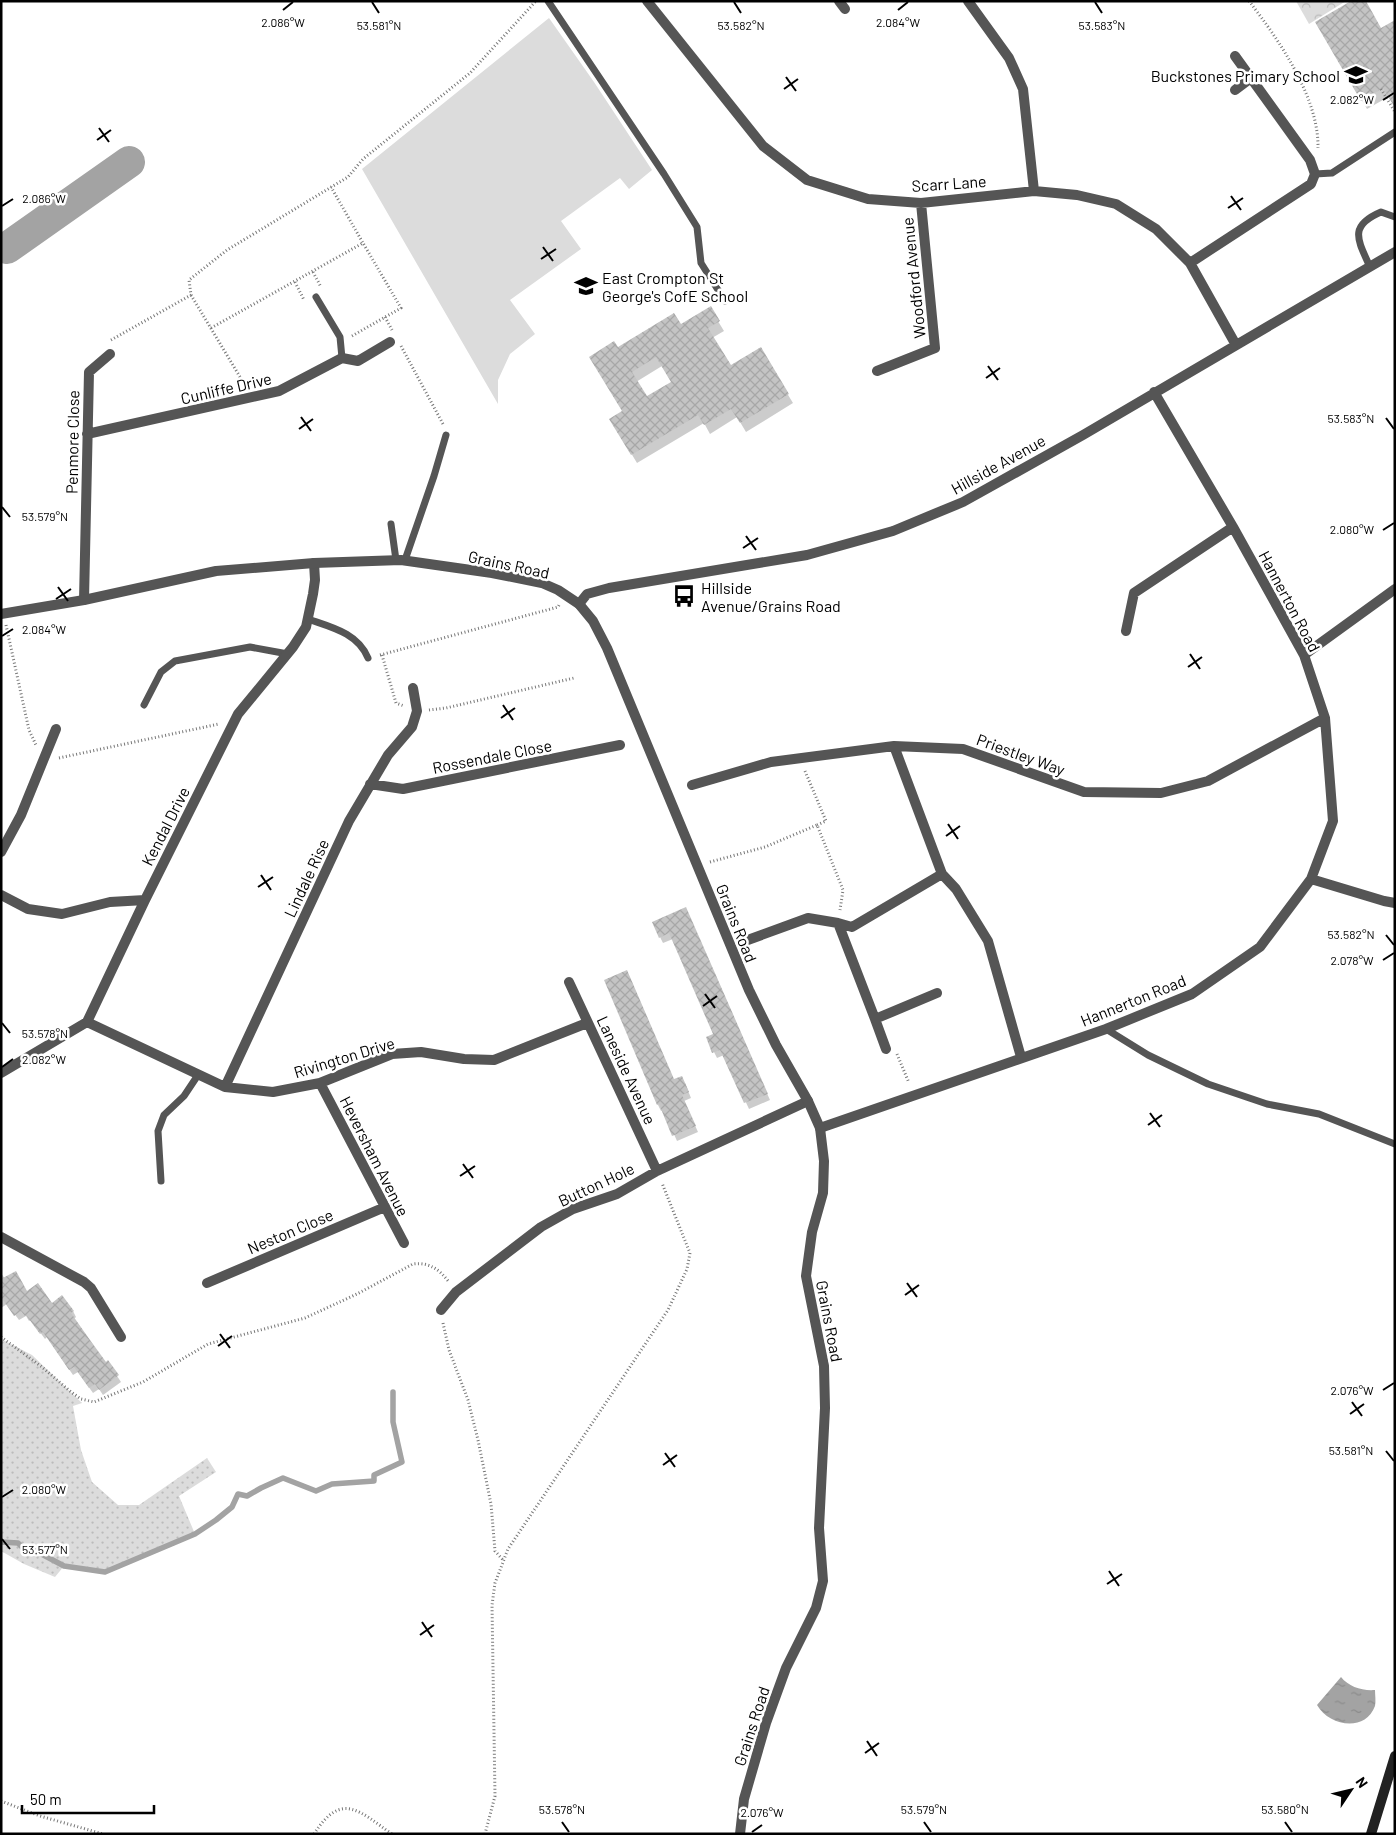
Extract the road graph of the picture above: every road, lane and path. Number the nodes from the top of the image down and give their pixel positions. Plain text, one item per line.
1 (536, 1) edge
2 (548, 1) edge
3 (647, 1) edge
4 (968, 1) edge
5 (1249, 1) edge
6 (1235, 56) dead end
7 (1251, 78) junction
8 (1381, 89) dead end
9 (1235, 90) dead end
10 (1395, 112) edge
11 (1395, 132) edge
12 (1316, 174) junction
13 (331, 187) junction
14 (1034, 191) junction
15 (921, 203) junction
16 (1395, 218) edge
17 (363, 244) junction
18 (1395, 252) edge
19 (1190, 263) junction
20 (1370, 267) junction
21 (191, 295) junction
22 (316, 297) dead end
23 (725, 301) dead end
24 (385, 317) junction
25 (211, 328) junction
26 (340, 337) junction
27 (394, 339) junction
28 (1236, 345) junction
29 (110, 354) joint
30 (342, 358) junction
31 (877, 371) dead end
32 (1154, 392) junction
33 (248, 400) junction
34 (87, 434) junction
35 (446, 434) joint
36 (391, 524) dead end
37 (1233, 527) junction
38 (401, 560) junction
39 (314, 563) junction
40 (1395, 589) edge
41 (566, 595) junction
42 (84, 600) junction
43 (579, 604) junction
44 (3, 614) edge
45 (308, 619) junction
46 (1126, 631) dead end
47 (288, 654) junction
48 (382, 654) junction
49 (1304, 655) junction
50 (368, 658) joint
51 (574, 678) dead end
52 (413, 688) dead end
53 (144, 705) dead end
54 (418, 711) junction
55 (1325, 718) junction
56 (234, 721) junction
57 (56, 729) dead end
58 (620, 745) dead end
59 (894, 746) junction
60 (802, 758) junction
61 (43, 761) junction
62 (370, 784) junction
63 (692, 785) dead end
64 (817, 825) junction
65 (1, 852) edge
66 (698, 867) junction
67 (942, 874) junction
68 (1311, 879) junction
69 (1, 895) edge
70 (145, 900) junction
71 (1395, 902) edge
72 (838, 923) junction
73 (745, 941) dead end
74 (569, 982) dead end
75 (937, 993) dead end
76 (875, 1019) junction
77 (87, 1022) junction
78 (588, 1023) junction
79 (1106, 1029) junction
80 (886, 1048) joint
81 (1021, 1057) junction
82 (1, 1073) edge
83 (198, 1075) junction
84 (320, 1083) junction
85 (225, 1087) junction
86 (913, 1095) junction
87 (808, 1101) junction
88 (820, 1128) junction
89 (1395, 1144) edge
90 (658, 1171) junction
91 (161, 1181) dead end
92 (385, 1207) junction
93 (1, 1237) edge
94 (404, 1243) dead end
95 (207, 1283) dead end
96 (456, 1292) junction
97 (441, 1310) joint
98 (1, 1337) edge
99 (121, 1337) dead end
100 (504, 1560) junction
101 (1395, 1756) edge
102 (1, 1801) edge
103 (103, 1834) edge
104 (314, 1834) edge
105 (392, 1834) edge
106 (485, 1834) edge
107 (740, 1834) edge
108 (1371, 1834) edge

1 - 13 path
2 - 23 lane
3 - 15 street, Scarr Lane
4 - 14 street
5 - 12 path
6 - 7 street
7 - 9 street
7 - 12 street
8 - 10 path
11 - 12 lane
12 - 19 street
13 - 17 path
13 - 21 path
14 - 15 street, Scarr Lane
14 - 19 street, Scarr Lane
15 - 31 street, Woodford Avenue
16 - 20 lane
17 - 24 path
17 - 25 path
18 - 20 street, Hillside Avenue
19 - 28 street, Scarr Lane
20 - 28 street, Hillside Avenue
21 - 25 path
21 - 29 path
22 - 26 lane
24 - 26 path
24 - 27 path
25 - 33 path
26 - 30 lane
27 - 30 street, Cunliffe Drive
27 - 35 path
28 - 32 street, Hillside Avenue
29 - 34 street, Penmore Close
30 - 33 street, Cunliffe Drive
32 - 37 street, Hannerton Road
32 - 43 street, Hillside Avenue
33 - 34 street, Cunliffe Drive
34 - 42 street, Penmore Close
35 - 38 lane
36 - 38 lane
37 - 46 street
37 - 49 street, Hannerton Road
38 - 39 street, Grains Road
38 - 41 street, Grains Road
39 - 42 street, Grains Road
39 - 45 street, Kendal Drive
40 - 49 street
41 - 43 street, Grains Road
41 - 48 path
42 - 44 street, Grains Road
43 - 66 street, Grains Road
44 - 61 path
45 - 47 street, Kendal Drive
45 - 50 lane
47 - 53 lane
47 - 56 street, Kendal Drive
48 - 50 path
48 - 54 path
49 - 55 street, Hannerton Road
51 - 54 path
52 - 54 street
54 - 62 street, Lindale Rise
55 - 59 street, Priestley Way
55 - 68 street, Hannerton Road
56 - 61 path
56 - 70 street, Kendal Drive
57 - 61 street
58 - 62 street, Rossendale Close
59 - 60 street, Priestley Way
59 - 67 street
60 - 63 street, Priestley Way
60 - 64 path
61 - 65 street
62 - 85 street, Lindale Rise
64 - 66 path
64 - 72 path
66 - 87 street, Grains Road
67 - 72 street
67 - 81 street
68 - 71 street
68 - 79 street, Hannerton Road
69 - 70 street
70 - 77 street, Kendal Drive
72 - 73 street
72 - 76 street
74 - 78 street, Laneside Avenue
75 - 76 street
76 - 80 street
77 - 82 street
77 - 83 street, Rivington Drive
78 - 84 street, Rivington Drive
78 - 90 street, Laneside Avenue
79 - 81 street, Hannerton Road
79 - 89 lane
80 - 86 path
81 - 86 street, Hannerton Road
83 - 85 street, Rivington Drive
83 - 91 lane
84 - 85 street, Rivington Drive
84 - 92 street, Heversham Avenue
86 - 88 street, Hannerton Road
87 - 88 street, Grains Road
87 - 90 street, Button Hole
88 - 107 street, Grains Road
90 - 96 street, Button Hole
90 - 100 path
92 - 94 street, Heversham Avenue
92 - 95 street, Neston Close
93 - 99 street
96 - 97 street, Button Hole
96 - 98 path
97 - 100 path
100 - 106 path
101 - 108 main road
102 - 103 path
104 - 105 path

